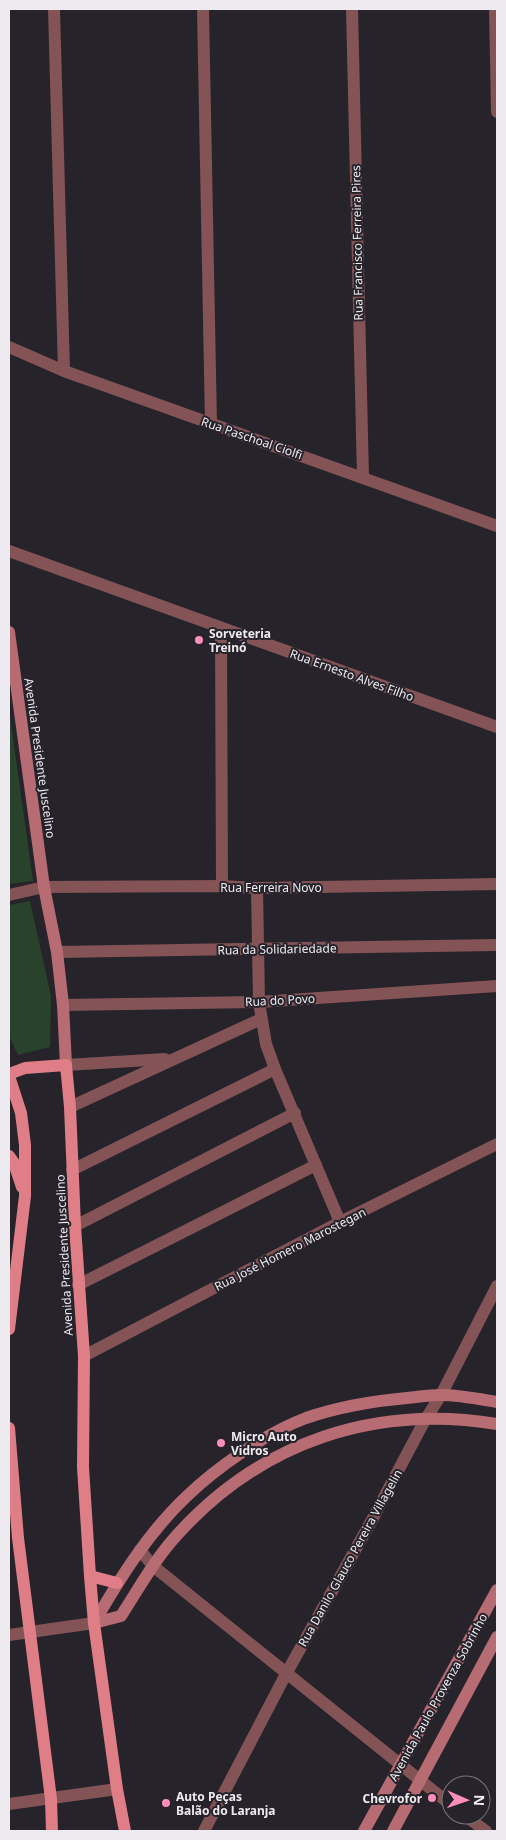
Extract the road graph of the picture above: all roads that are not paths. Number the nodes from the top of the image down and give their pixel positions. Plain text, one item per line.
1 (54, 9) edge
2 (203, 9) edge
3 (352, 9) edge
4 (495, 9) edge
5 (497, 112) edge
6 (9, 347) edge
7 (64, 371) junction
8 (211, 424) junction
9 (363, 477) junction
10 (497, 526) edge
11 (9, 551) edge
12 (221, 629) junction
13 (9, 632) edge
14 (497, 727) edge
15 (497, 884) edge
16 (222, 886) junction
17 (44, 888) junction
18 (257, 888) junction
19 (9, 894) edge
20 (497, 945) edge
21 (258, 949) junction
22 (57, 952) junction
23 (497, 986) edge
24 (259, 1002) junction
25 (63, 1005) junction
26 (261, 1019) junction
27 (173, 1058) junction
28 (66, 1065) junction
29 (275, 1069) junction
30 (9, 1075) edge
31 (70, 1107) junction
32 (295, 1113) junction
33 (497, 1144) edge
34 (9, 1156) edge
35 (316, 1165) junction
36 (72, 1170) junction
37 (25, 1196) junction
38 (340, 1222) junction
39 (75, 1226) junction
40 (78, 1285) junction
41 (497, 1286) edge
42 (9, 1329) edge
43 (84, 1356) junction
44 (441, 1395) junction
45 (497, 1402) edge
46 (425, 1420) junction
47 (497, 1424) edge
48 (9, 1428) edge
49 (140, 1550) junction
50 (153, 1566) junction
51 (90, 1576) junction
52 (117, 1583) junction
53 (497, 1590) edge
54 (94, 1623) junction
55 (30, 1631) junction
56 (9, 1635) edge
57 (497, 1637) edge
58 (286, 1674) junction
59 (401, 1765) junction
60 (420, 1782) junction
61 (117, 1789) junction
62 (441, 1798) edge
63 (51, 1799) junction
64 (9, 1804) edge
65 (126, 1830) edge
66 (52, 1831) edge
67 (204, 1831) edge
68 (364, 1831) edge
69 (393, 1831) edge

1 - 7 street
2 - 8 street
3 - 9 street, Rua Francisco Ferreira Pires
4 - 5 street
6 - 7 street, Rua Paschoal Ciolfi
7 - 8 street, Rua Paschoal Ciolfi
8 - 9 street, Rua Paschoal Ciolfi
9 - 10 street, Rua Paschoal Ciolfi
11 - 12 street, Rua Ernesto Alves Filho
12 - 14 street, Rua Ernesto Alves Filho
12 - 16 street
13 - 17 main road, Avenida Presidente Juscelino
15 - 18 street, Rua Ferreira Novo
16 - 17 street, Rua Ferreira Novo
16 - 18 street, Rua Ferreira Novo
17 - 19 street
17 - 22 main road, Avenida Presidente Juscelino
18 - 21 street
20 - 21 street, Rua da Solidariedade
21 - 22 street, Rua da Solidariedade
21 - 24 street
22 - 25 main road, Avenida Presidente Juscelino
23 - 24 street, Rua do Povo
24 - 25 street, Rua do Povo
24 - 26 street
25 - 28 main road, Avenida Presidente Juscelino
26 - 27 street, Rua do Povo
26 - 29 street
27 - 28 street
27 - 31 street, Rua do Povo
28 - 30 main road
28 - 31 main road, Avenida Presidente Juscelino
29 - 32 street
29 - 36 street
30 - 37 main road
31 - 36 main road, Avenida Presidente Juscelino
32 - 35 street
32 - 39 street
33 - 38 street, Rua José Homero Marostegan
34 - 37 main road
35 - 38 street
35 - 40 street
36 - 39 main road, Avenida Presidente Juscelino
37 - 42 main road
38 - 43 street, Rua José Homero Marostegan
39 - 40 main road, Avenida Presidente Juscelino
40 - 43 main road, Avenida Presidente Juscelino
41 - 44 street, Rua Danilo Glauco Pereira Villagelin
43 - 51 main road, Avenida Presidente Juscelino
44 - 45 main road
44 - 46 street, Rua Danilo Glauco Pereira Villagelin
44 - 49 main road
46 - 47 main road
46 - 50 main road
46 - 58 street, Rua Danilo Glauco Pereira Villagelin
48 - 55 main road
49 - 50 street
49 - 52 main road
50 - 54 main road
50 - 58 street
51 - 52 main road
51 - 54 main road, Avenida Presidente Juscelino
52 - 54 main road
53 - 59 main road, Avenida Paulo Provenza Sobrinho
54 - 55 street
54 - 61 main road, Avenida Presidente Juscelino
55 - 56 street
55 - 63 main road
57 - 60 main road, Avenida Paulo Provenza Sobrinho
58 - 59 street
58 - 67 street, Rua Danilo Glauco Pereira Villagelin
59 - 60 street
59 - 68 main road, Avenida Paulo Provenza Sobrinho
60 - 62 street
60 - 69 main road, Avenida Paulo Provenza Sobrinho
61 - 63 street
61 - 65 main road, Avenida Presidente Juscelino
63 - 64 street
63 - 66 main road

